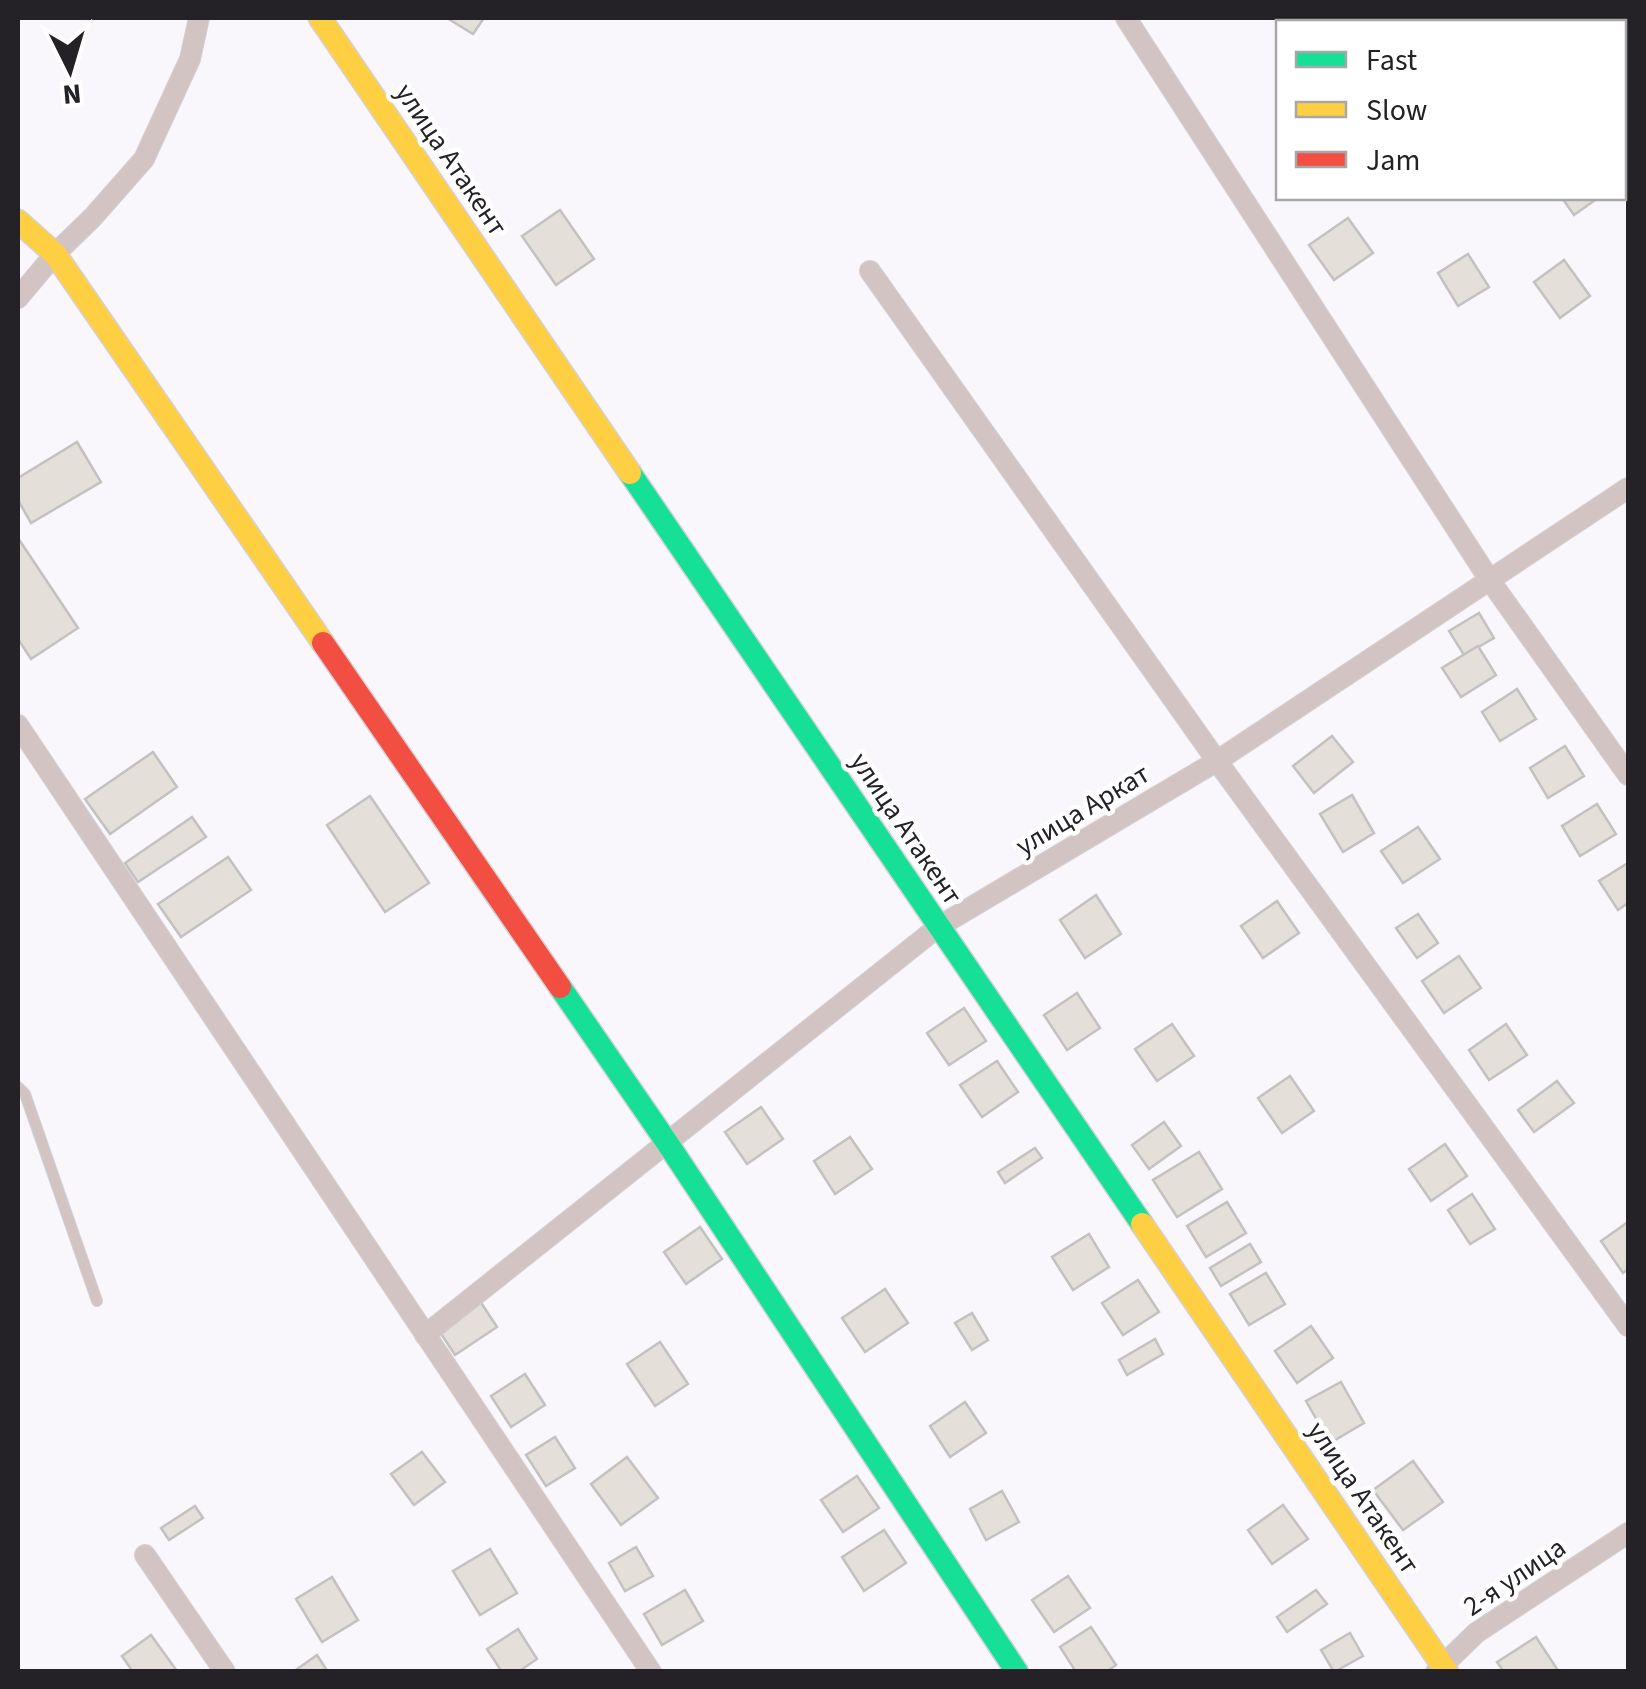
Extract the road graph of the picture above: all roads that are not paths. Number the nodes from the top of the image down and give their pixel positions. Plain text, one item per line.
1 (199, 18) edge
2 (320, 18) edge
3 (1126, 18) edge
4 (18, 221) edge
5 (55, 254) junction
6 (870, 271) dead end
7 (18, 298) edge
8 (1628, 488) edge
9 (1488, 579) junction
10 (18, 726) edge
11 (1217, 761) junction
12 (1628, 775) edge
13 (938, 927) junction
14 (18, 1087) edge
15 (666, 1142) junction
16 (97, 1301) dead end
17 (1628, 1326) edge
18 (425, 1335) junction
19 (1628, 1533) edge
20 (145, 1555) dead end
21 (1442, 1670) edge
22 (225, 1672) edge
23 (651, 1672) edge
24 (1017, 1672) edge

1 - 5 street
2 - 13 street, улица Атакент
3 - 9 street
4 - 5 street
5 - 7 street
5 - 15 street
6 - 11 street
8 - 9 street, улица Аркат
9 - 11 street, улица Аркат
9 - 12 street
10 - 18 street
11 - 13 street, улица Аркат
11 - 17 street
13 - 15 street, улица Аркат
13 - 21 street, улица Атакент
14 - 16 lane
15 - 18 street, улица Аркат
15 - 24 street
18 - 23 street
19 - 21 street, 2-я улица
20 - 22 street

